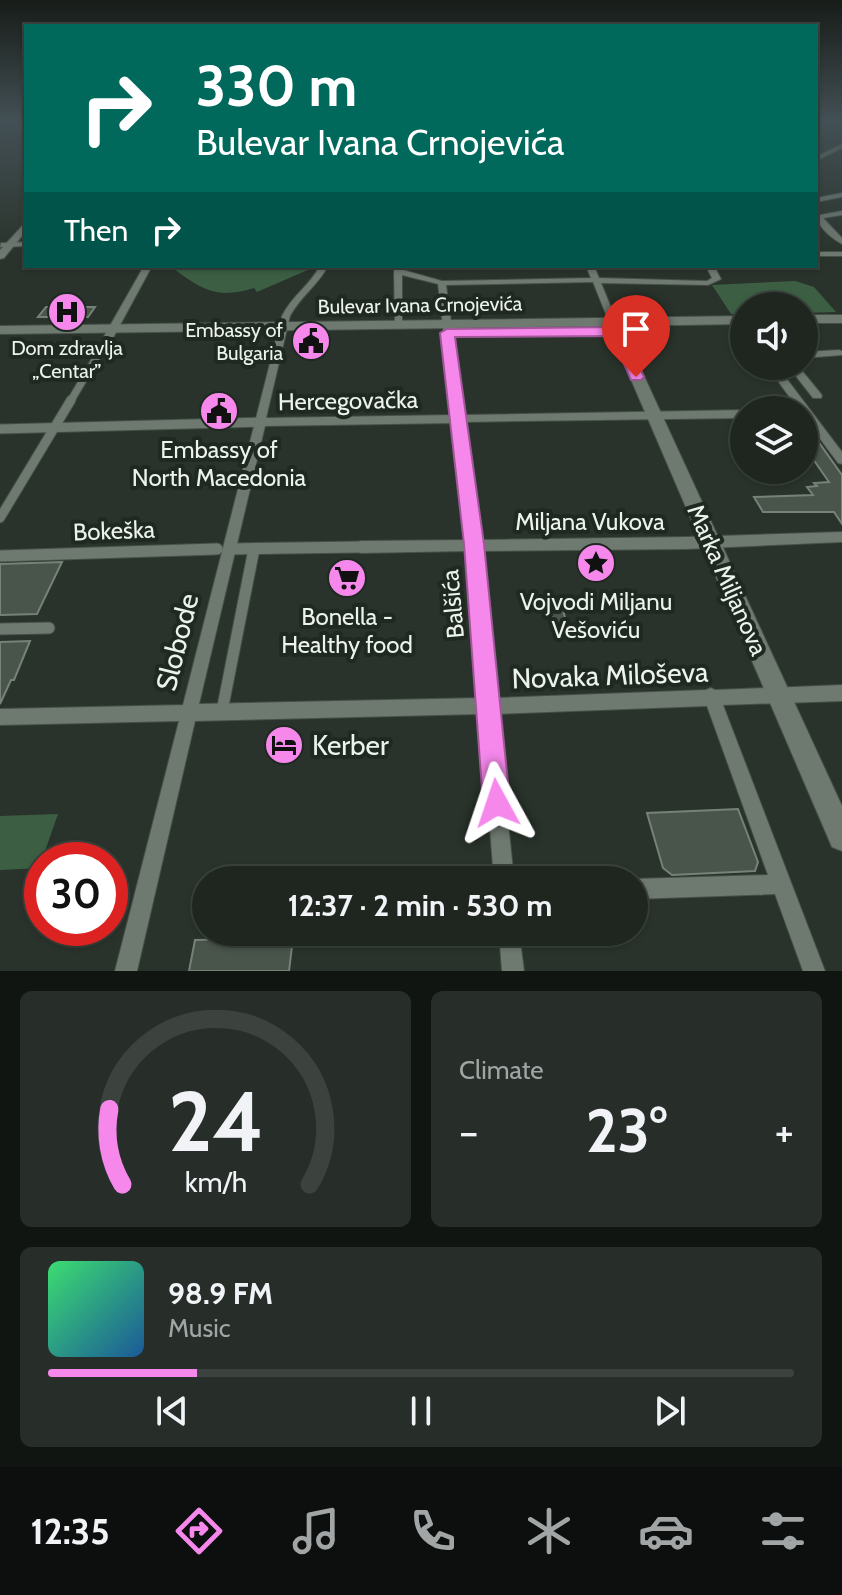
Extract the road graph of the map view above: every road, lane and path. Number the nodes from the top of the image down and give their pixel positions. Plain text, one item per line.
1 (842, 195) edge
2 (818, 200) edge
3 (842, 213) edge
4 (818, 215) edge
5 (818, 217) edge
6 (24, 218) edge
7 (24, 227) edge
8 (842, 242) edge
9 (24, 244) edge
10 (3, 245) edge
11 (818, 254) edge
12 (842, 254) edge
13 (0, 256) edge
14 (147, 268) edge
15 (323, 268) edge
16 (400, 268) edge
17 (591, 268) edge
18 (711, 268) edge
19 (595, 280) junction
20 (442, 283) junction
21 (818, 319) edge
22 (842, 319) edge
23 (730, 321) edge
24 (398, 325) junction
25 (615, 327) junction
26 (842, 328) edge
27 (447, 329) junction
28 (730, 329) edge
29 (818, 329) edge
30 (0, 330) edge
31 (283, 331) junction
32 (111, 333) junction
33 (0, 339) edge
34 (839, 353) dead end
35 (818, 354) edge
36 (804, 380) edge
37 (817, 396) dead end
38 (730, 414) edge
39 (653, 416) junction
40 (458, 419) junction
41 (261, 422) junction
42 (56, 428) junction
43 (0, 429) edge
44 (818, 429) edge
45 (842, 460) edge
46 (0, 518) edge
47 (842, 537) edge
48 (711, 542) junction
49 (474, 544) junction
50 (361, 547) joint
51 (223, 549) junction
52 (254, 549) junction
53 (0, 556) edge
54 (49, 628) dead end
55 (0, 629) edge
56 (842, 693) edge
57 (779, 695) junction
58 (711, 696) junction
59 (488, 706) junction
60 (222, 711) junction
61 (189, 712) junction
62 (0, 717) edge
63 (842, 837) edge
64 (503, 866) edge
65 (781, 884) junction
66 (648, 889) edge
67 (510, 946) edge
68 (126, 971) edge
69 (513, 971) edge
70 (814, 971) edge

1 - 2 street
3 - 4 street
5 - 8 street
6 - 10 street
7 - 10 street
9 - 10 street
10 - 13 street
11 - 12 street
14 - 32 street
15 - 31 street, Slobode
16 - 20 street
16 - 24 street
17 - 19 street
18 - 19 street
19 - 20 street
19 - 25 street
20 - 27 street, Balšića
21 - 22 main road
23 - 25 main road, Bulevar Ivana Crnojevića
24 - 27 main road, Bulevar Ivana Crnojevića
24 - 31 main road, Bulevar Ivana Crnojevića
25 - 27 main road, Bulevar Ivana Crnojevića
25 - 28 main road, Bulevar Ivana Crnojevića
25 - 39 main road, Marka Miljanova
26 - 29 main road
27 - 31 main road, Bulevar Ivana Crnojevića
27 - 40 street, Balšića
30 - 32 main road, Bulevar Ivana Crnojevića
31 - 32 main road, Bulevar Ivana Crnojevića
31 - 41 street, Slobode
32 - 33 main road, Bulevar Ivana Crnojevića
32 - 42 street
34 - 35 street
36 - 37 street
38 - 39 street, Hercegovačka
39 - 40 street, Hercegovačka
39 - 48 main road, Marka Miljanova
40 - 41 street, Hercegovačka
40 - 49 street, Balšića
41 - 42 street, Hercegovačka
41 - 51 street, Slobode
42 - 43 street, Hercegovačka
42 - 46 street
44 - 45 street
47 - 48 street, Miljana Vukova
48 - 49 street, Miljana Vukova
48 - 57 main road, Marka Miljanova
49 - 50 street, Miljana Vukova
49 - 59 street, Balšića
50 - 52 street, Miljana Vukova
51 - 52 street, Miljana Vukova
51 - 53 street, Bokeška
51 - 61 street, Slobode
52 - 60 street
54 - 55 street
56 - 57 street, Novaka Miloševa
57 - 58 street, Novaka Miloševa
57 - 63 main road, Marka Miljanova
58 - 59 street, Novaka Miloševa
58 - 65 street
59 - 60 street, Novaka Miloševa
59 - 64 street, Balšića
60 - 61 street, Novaka Miloševa
61 - 62 street, Novaka Miloševa
61 - 68 street, Slobode
65 - 66 street
65 - 70 street
67 - 69 street

